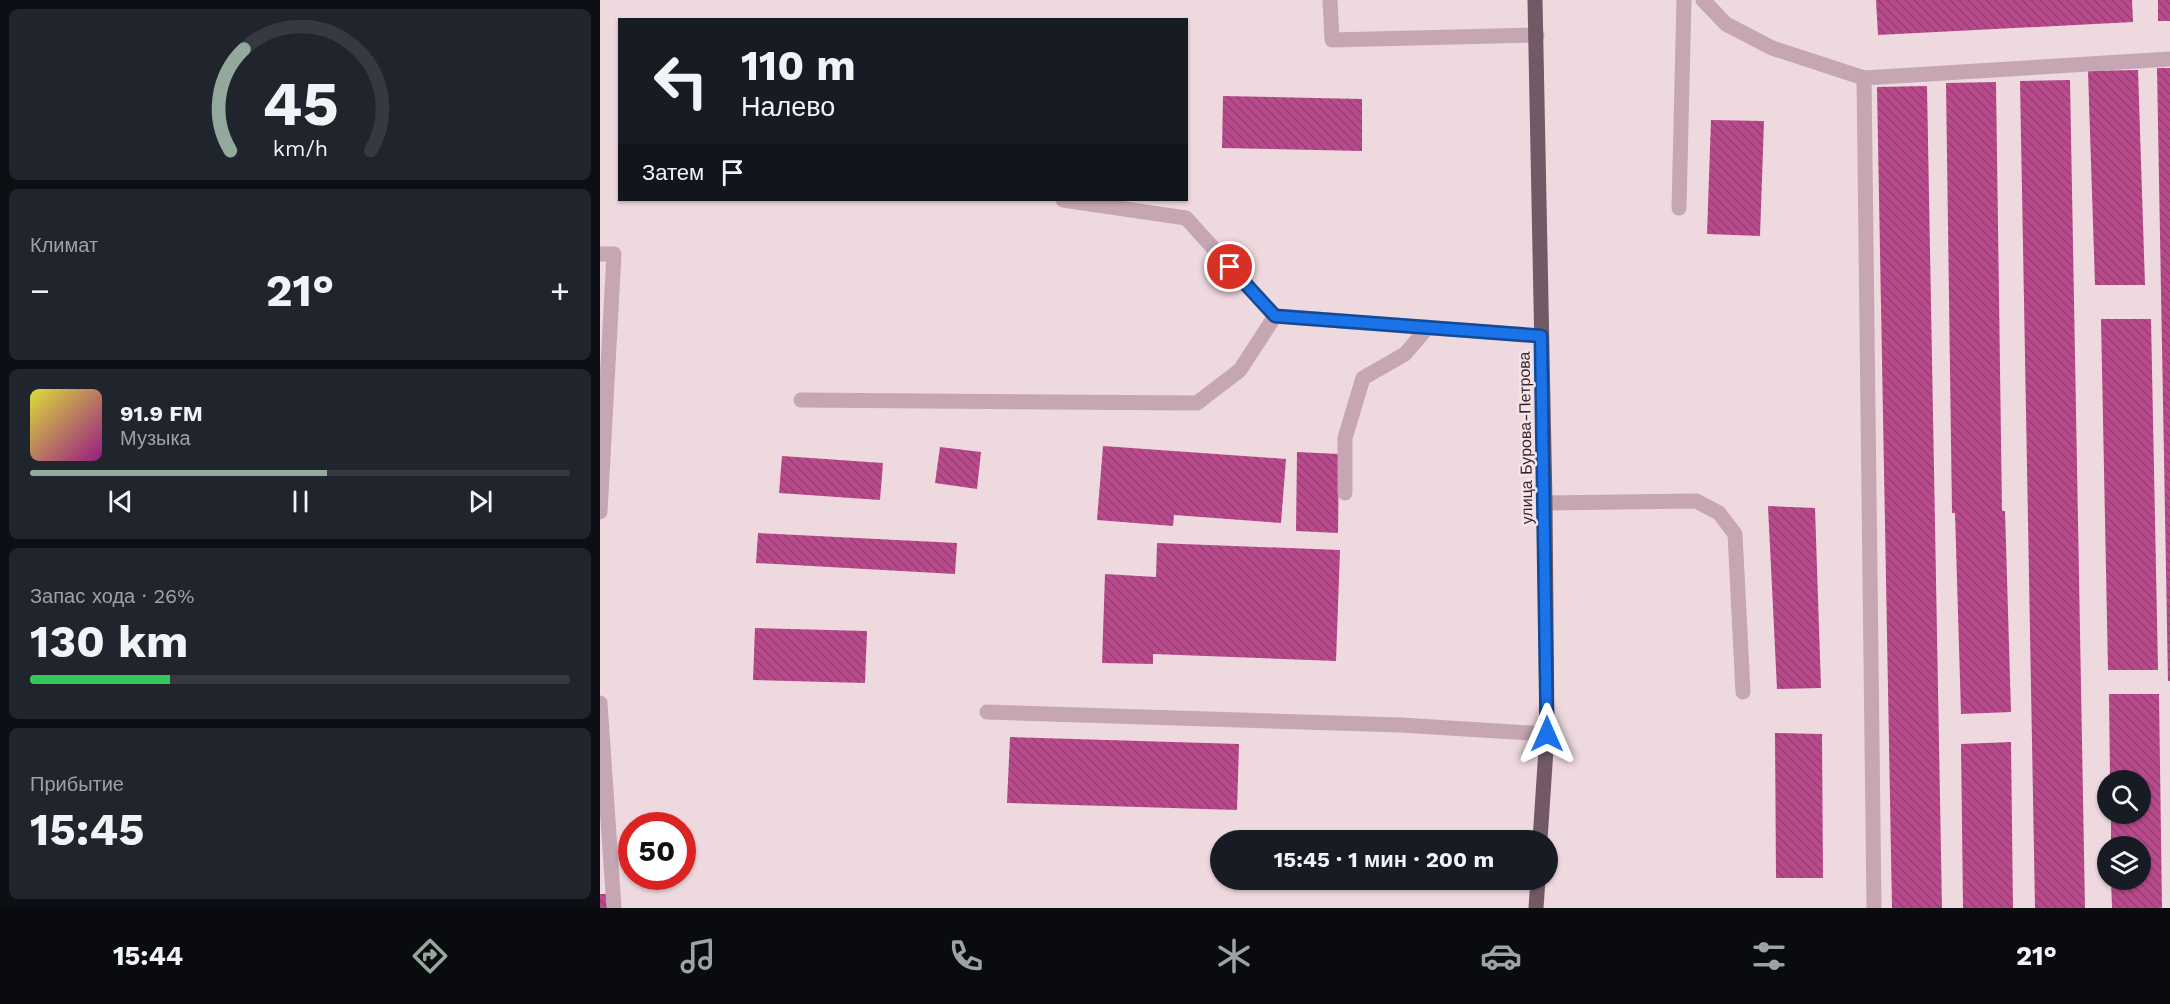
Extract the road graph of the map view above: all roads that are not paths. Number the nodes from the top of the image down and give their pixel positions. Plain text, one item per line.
1 (1330, 0) edge
2 (1535, 0) edge
3 (1684, 0) edge
4 (1703, 0) edge
5 (1537, 35) junction
6 (2170, 59) edge
7 (1864, 78) junction
8 (1070, 201) edge
9 (1679, 208) dead end
10 (600, 254) edge
11 (1275, 316) junction
12 (1428, 327) junction
13 (1541, 336) junction
14 (801, 400) dead end
15 (1344, 493) dead end
16 (1545, 503) junction
17 (600, 512) edge
18 (1743, 692) dead end
19 (600, 703) edge
20 (987, 712) dead end
21 (1547, 734) junction
22 (1541, 830) edge
23 (1537, 890) edge
24 (614, 908) edge
25 (1536, 908) edge
26 (1874, 908) edge

1 - 5 lane
2 - 5 main road, улица Бурова-Петрова
3 - 9 lane
4 - 7 lane
5 - 13 main road, улица Бурова-Петрова
6 - 7 lane
7 - 26 lane
8 - 11 lane
10 - 17 lane
11 - 12 lane
11 - 14 lane
12 - 13 lane
12 - 15 lane
13 - 16 main road, улица Бурова-Петрова
16 - 18 lane
16 - 21 main road, улица Бурова-Петрова
19 - 24 lane
20 - 21 lane
21 - 22 main road, улица Бурова-Петрова
23 - 25 main road

